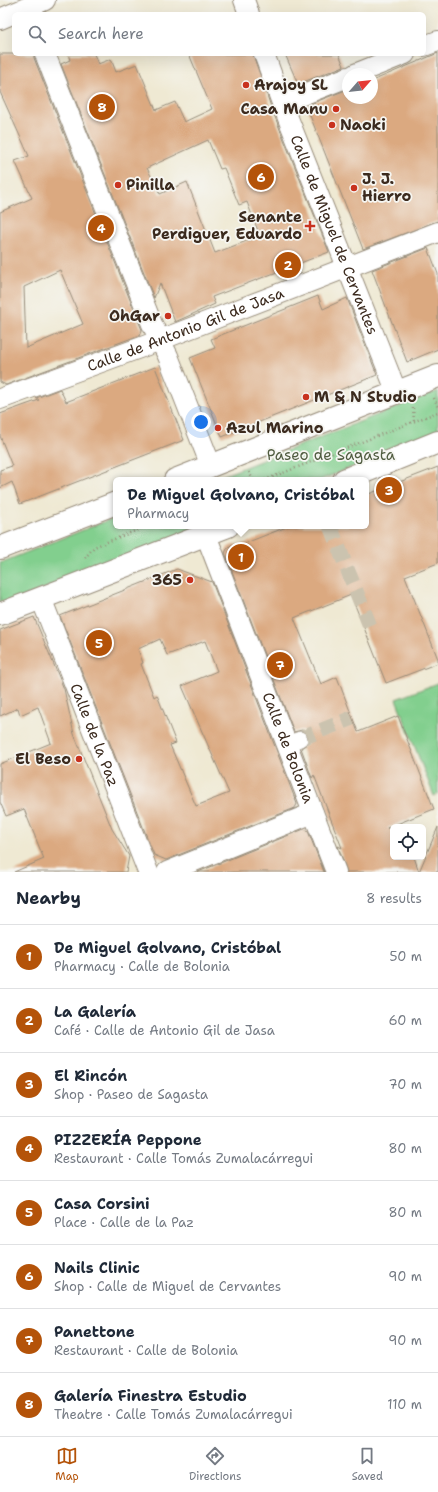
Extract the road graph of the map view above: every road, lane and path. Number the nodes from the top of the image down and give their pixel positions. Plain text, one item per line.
1 (244, 0) edge
2 (32, 5) edge
3 (15, 12) edge
4 (248, 12) edge
5 (12, 13) edge
6 (0, 18) edge
7 (438, 41) edge
8 (426, 45) edge
9 (46, 56) edge
10 (265, 56) edge
11 (400, 56) edge
12 (370, 68) edge
13 (342, 79) edge
14 (282, 103) junction
15 (438, 232) edge
16 (347, 268) junction
17 (160, 340) junction
18 (438, 376) edge
19 (397, 393) junction
20 (0, 399) edge
21 (436, 401) dead end
22 (438, 407) edge
23 (438, 412) edge
24 (438, 442) edge
25 (210, 466) junction
26 (250, 473) dead end
27 (182, 477) edge
28 (251, 477) edge
29 (273, 477) edge
30 (351, 477) edge
31 (113, 504) edge
32 (140, 529) edge
33 (220, 529) edge
34 (206, 534) junction
35 (94, 547) dead end
36 (0, 548) edge
37 (41, 598) junction
38 (0, 614) edge
39 (313, 813) junction
40 (148, 872) edge
41 (168, 872) edge
42 (336, 872) edge

1 - 4 street
2 - 3 street
5 - 6 street
7 - 8 street
9 - 17 street
10 - 14 street, Calle de Miguel de Cervantes
11 - 12 street
13 - 14 street
14 - 16 street, Calle de Miguel de Cervantes
15 - 16 street, Calle de Antonio Gil de Jasa
16 - 17 street, Calle de Antonio Gil de Jasa
16 - 19 street, Calle de Miguel de Cervantes
17 - 20 street, Calle de Antonio Gil de Jasa
17 - 25 street
18 - 19 main road
19 - 25 main road
21 - 22 path
23 - 29 path
24 - 30 main road
25 - 27 main road
26 - 28 path
31 - 36 main road
32 - 35 path
33 - 34 main road
34 - 37 main road
34 - 39 street, Calle de Bolonia
37 - 38 main road
37 - 40 street, Calle de la Paz
39 - 41 street
39 - 42 street, Calle de Bolonia

